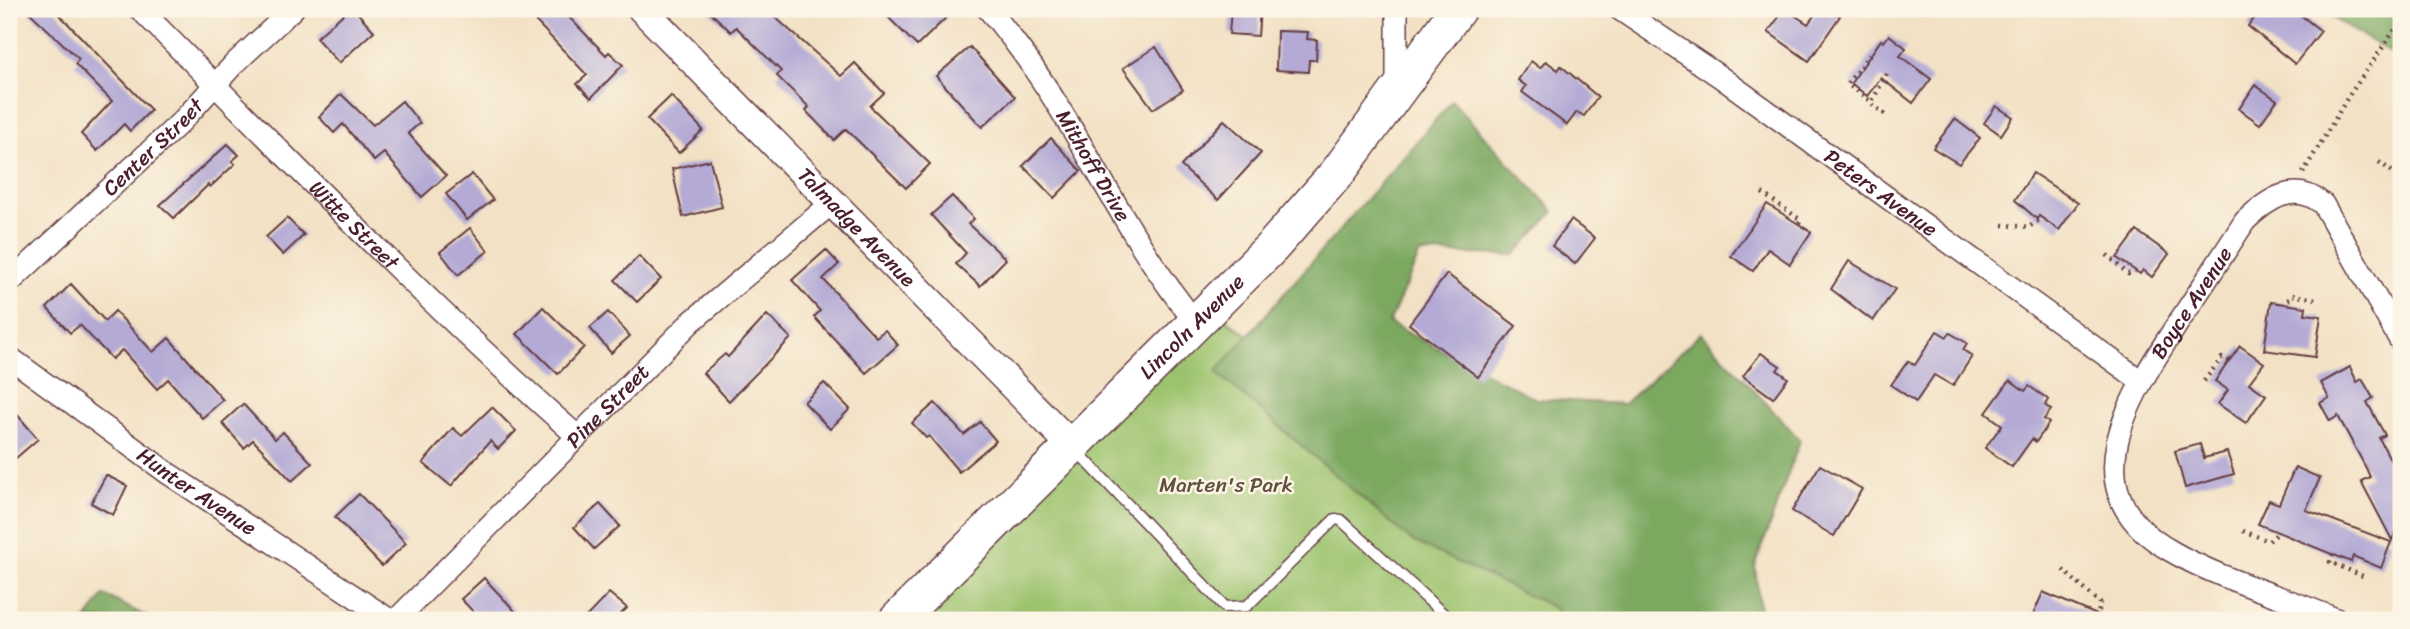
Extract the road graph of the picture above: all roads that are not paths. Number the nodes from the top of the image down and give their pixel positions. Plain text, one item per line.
1 (141, 9) edge
2 (293, 9) edge
3 (988, 9) edge
4 (1397, 9) edge
5 (1458, 9) edge
6 (1619, 9) edge
7 (648, 11) edge
8 (216, 84) junction
9 (1397, 94) junction
10 (832, 203) junction
11 (9, 283) edge
12 (1196, 324) junction
13 (2401, 342) edge
14 (9, 357) edge
15 (2141, 381) junction
16 (576, 435) junction
17 (1073, 447) junction
18 (390, 620) edge
19 (396, 620) edge
20 (897, 620) edge
21 (1450, 620) edge
22 (2337, 620) edge

1 - 8 street, Witte Street
2 - 8 street, Center Street
3 - 12 street, Mithoff Drive
4 - 9 street
5 - 9 main road, Lincoln Avenue
6 - 15 street, Peters Avenue
7 - 10 street, Talmadge Avenue
8 - 11 street, Center Street
8 - 16 street, Witte Street
9 - 12 main road, Lincoln Avenue
10 - 16 street, Pine Street
10 - 17 street, Talmadge Avenue
12 - 17 main road, Lincoln Avenue
13 - 15 street, Boyce Avenue
14 - 18 street, Hunter Avenue
15 - 22 street, Boyce Avenue
16 - 19 street, Pine Street
17 - 20 main road, Lincoln Avenue
17 - 21 lane

